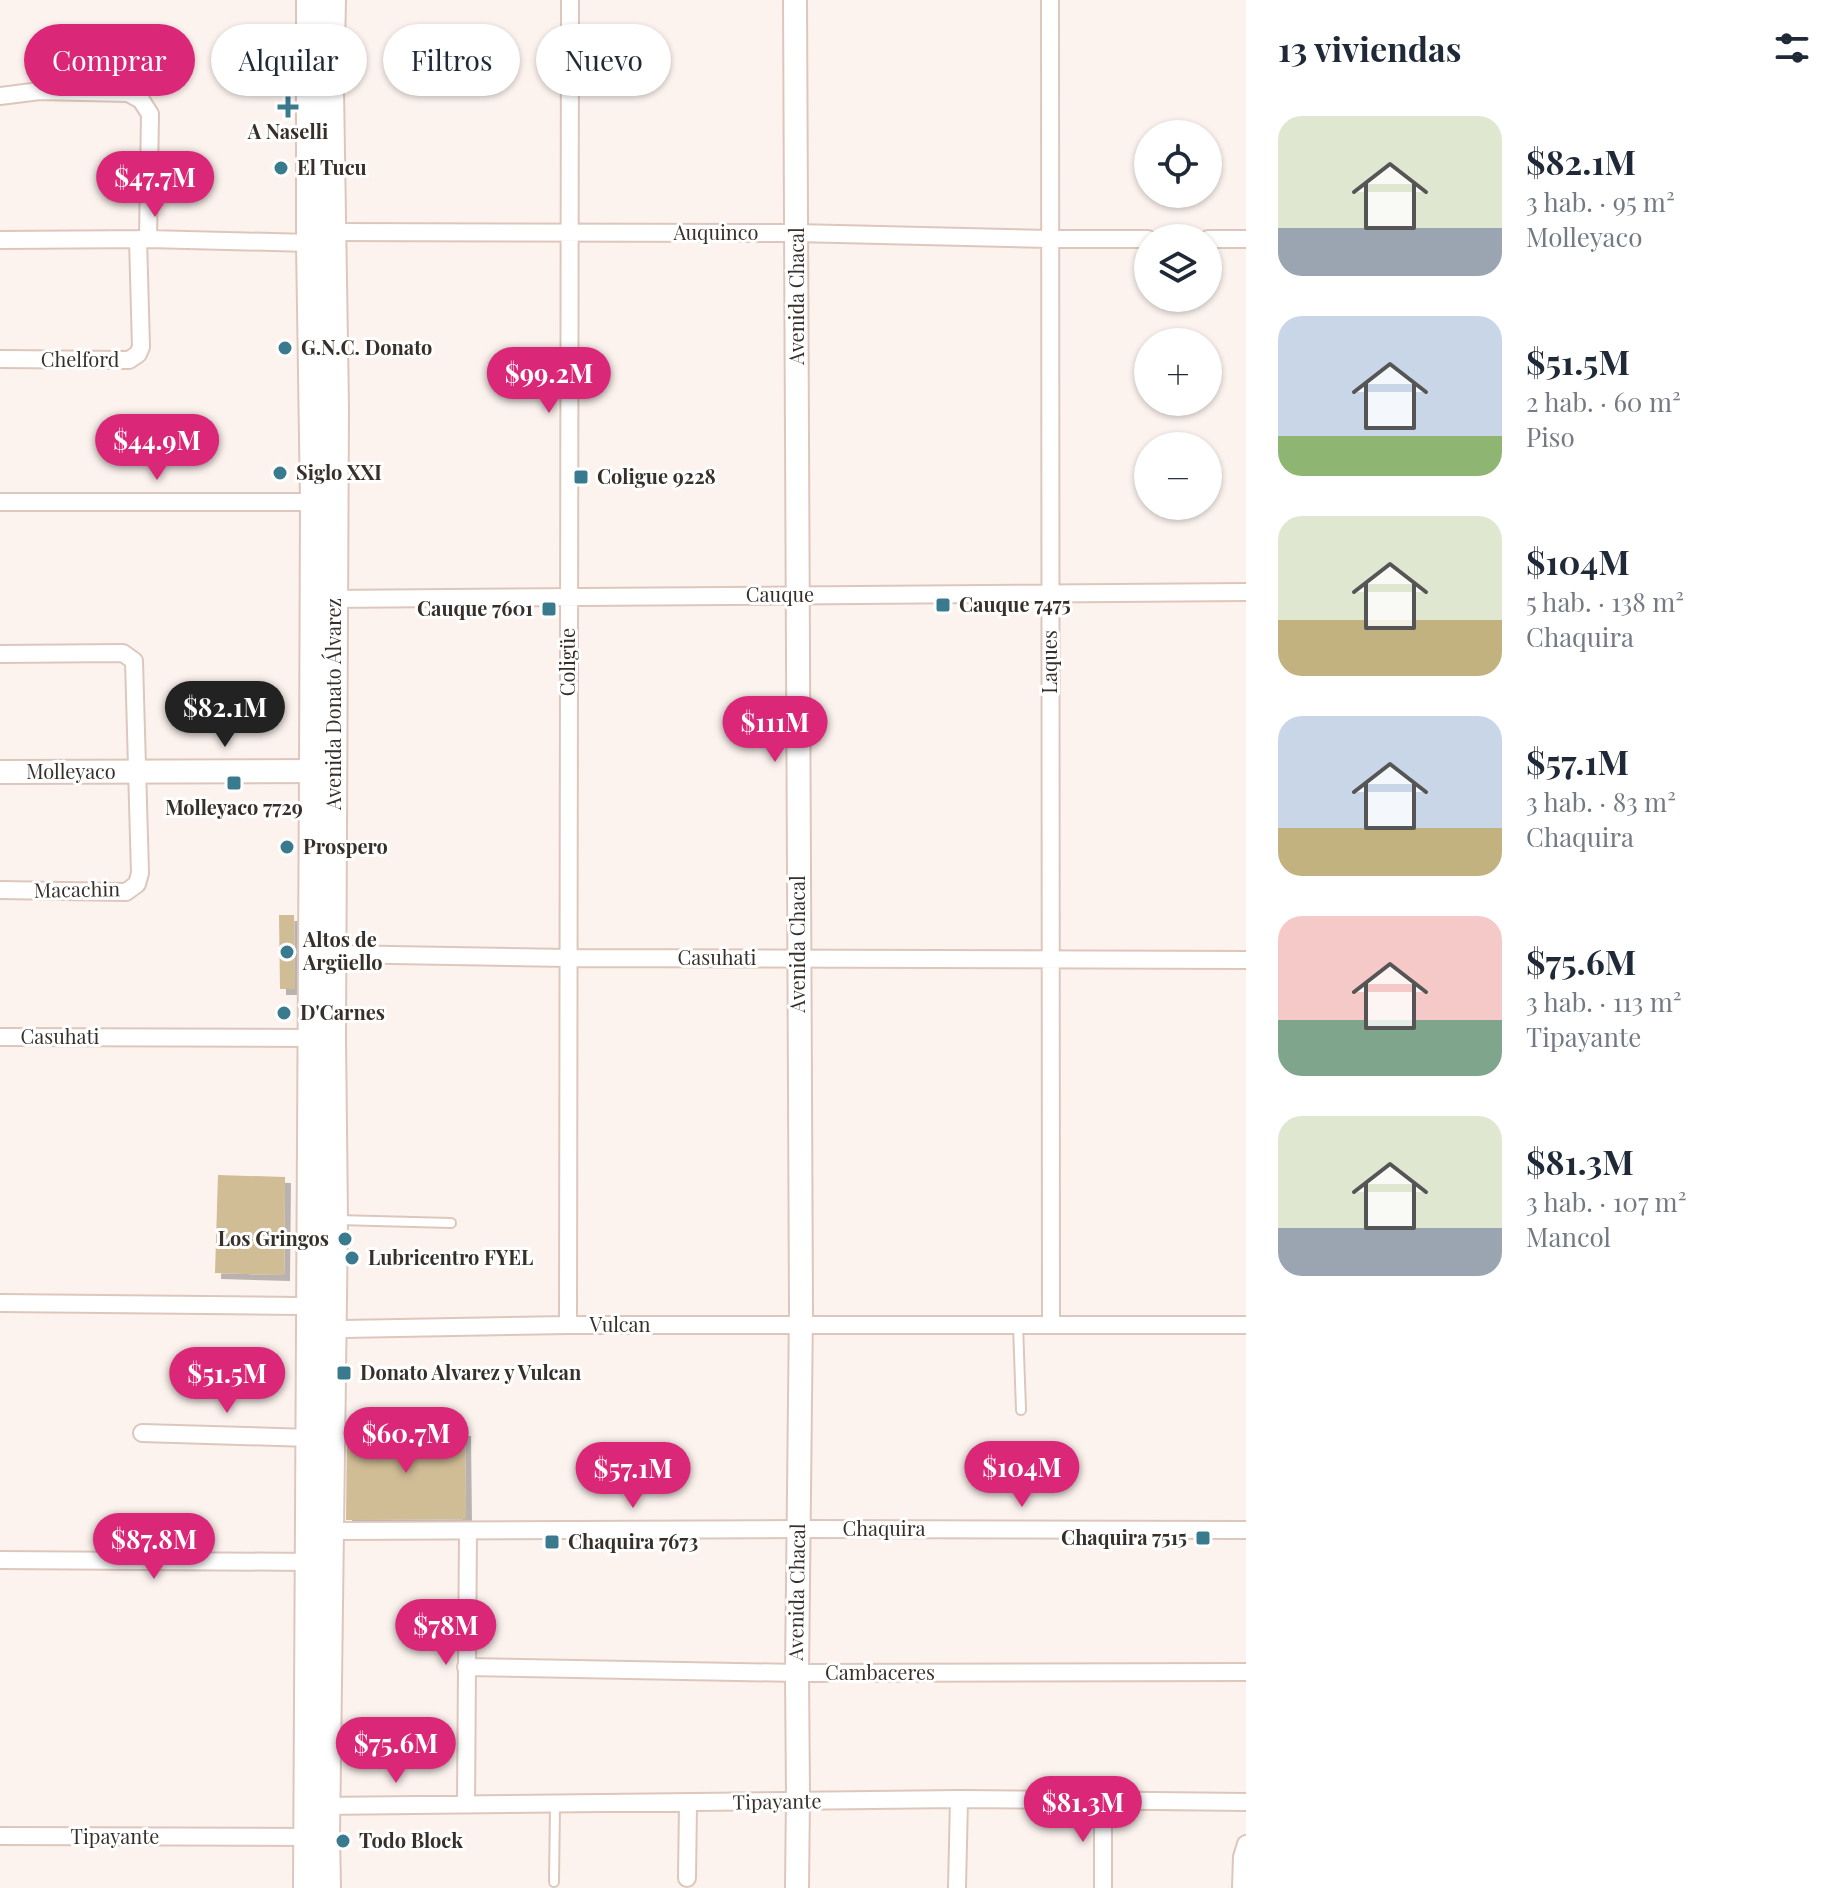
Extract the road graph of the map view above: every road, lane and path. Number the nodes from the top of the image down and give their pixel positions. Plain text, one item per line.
1 (310, 0) edge
2 (332, 0) edge
3 (570, 0) edge
4 (795, 0) edge
5 (1050, 0) edge
6 (0, 96) edge
7 (569, 233) junction
8 (796, 233) junction
9 (321, 238) junction
10 (143, 239) junction
11 (1050, 239) junction
12 (1134, 239) edge
13 (1222, 239) edge
14 (1246, 239) edge
15 (0, 240) edge
16 (0, 359) edge
17 (0, 502) edge
18 (314, 502) junction
19 (1246, 592) edge
20 (1050, 593) junction
21 (798, 595) junction
22 (568, 597) junction
23 (324, 599) junction
24 (0, 654) edge
25 (324, 771) junction
26 (0, 772) edge
27 (138, 772) junction
28 (0, 890) edge
29 (333, 954) junction
30 (567, 958) junction
31 (798, 959) junction
32 (1050, 959) junction
33 (1246, 960) edge
34 (0, 1037) edge
35 (312, 1038) junction
36 (334, 1220) junction
37 (451, 1223) dead end
38 (0, 1303) edge
39 (311, 1310) junction
40 (1018, 1324) junction
41 (1051, 1324) junction
42 (568, 1325) junction
43 (801, 1325) junction
44 (1246, 1325) edge
45 (333, 1326) junction
46 (1021, 1410) dead end
47 (142, 1433) dead end
48 (311, 1438) junction
49 (798, 1529) junction
50 (1246, 1530) edge
51 (331, 1531) junction
52 (468, 1531) junction
53 (0, 1560) edge
54 (320, 1562) junction
55 (466, 1667) junction
56 (1246, 1672) edge
57 (797, 1673) junction
58 (959, 1799) junction
59 (1103, 1799) junction
60 (798, 1802) junction
61 (1246, 1802) edge
62 (688, 1803) junction
63 (466, 1804) junction
64 (555, 1805) junction
65 (317, 1806) junction
66 (0, 1836) edge
67 (316, 1836) junction
68 (1246, 1844) edge
69 (687, 1878) dead end
70 (554, 1882) dead end
71 (307, 1888) edge
72 (327, 1888) edge
73 (797, 1888) edge
74 (957, 1888) edge
75 (1103, 1888) edge
76 (1241, 1888) edge

1 - 9 main road, Avenida Donato Álvarez
2 - 9 main road, Avenida Donato Álvarez
3 - 7 street, Coligüe
4 - 8 main road, Avenida Chacal
5 - 11 street, Laques
6 - 10 street
7 - 8 street, Auquinco
7 - 9 street, Auquinco
7 - 22 street, Coligüe
8 - 11 street, Auquinco
8 - 21 main road, Avenida Chacal
9 - 10 street, Auquinco
9 - 18 main road, Avenida Donato Álvarez
9 - 23 main road, Avenida Donato Álvarez
10 - 15 street, Auquinco
10 - 16 street, Chelford
11 - 12 street, Auquinco
11 - 20 street, Laques
13 - 14 street
17 - 18 street
18 - 23 main road, Avenida Donato Álvarez
19 - 20 street, Cauque
20 - 21 street, Cauque
20 - 32 street, Laques
21 - 22 street, Cauque
21 - 31 main road, Avenida Chacal
22 - 23 street, Cauque
22 - 30 street, Coligüe
23 - 25 main road, Avenida Donato Álvarez
24 - 27 street
25 - 27 main road, Molleyaco
25 - 29 main road, Avenida Donato Álvarez
25 - 35 main road, Avenida Donato Álvarez
26 - 27 main road, Molleyaco
27 - 28 street, Macachin
29 - 30 street, Casuhati
29 - 36 main road, Avenida Donato Álvarez
30 - 31 street, Casuhati
30 - 42 street, Coligüe
31 - 32 street, Casuhati
31 - 43 main road, Avenida Chacal
32 - 33 street, Casuhati
32 - 41 street, Laques
34 - 35 street, Casuhati
35 - 39 main road, Avenida Donato Álvarez
36 - 37 lane
36 - 45 main road, Avenida Donato Álvarez
38 - 39 street
39 - 45 street
39 - 48 main road, Avenida Donato Álvarez
40 - 41 street, Vulcan
40 - 43 street, Vulcan
40 - 46 lane
41 - 44 street, Vulcan
42 - 43 street, Vulcan
42 - 45 street, Vulcan
43 - 49 main road, Avenida Chacal
45 - 51 main road, Avenida Donato Álvarez
47 - 48 street
48 - 54 main road, Avenida Donato Álvarez
49 - 50 street, Chaquira
49 - 52 street, Chaquira
49 - 57 main road, Avenida Chacal
51 - 52 street, Chaquira
51 - 54 main road, Avenida Donato Álvarez
52 - 55 street
53 - 54 street
54 - 65 main road, Avenida Donato Álvarez
55 - 57 street, Cambaceres
55 - 63 street
56 - 57 street, Cambaceres
57 - 60 main road, Avenida Chacal
58 - 59 street, Tipayante
58 - 60 street, Tipayante
58 - 74 street
59 - 61 street, Tipayante
59 - 75 street
60 - 62 street, Tipayante
60 - 73 main road, Avenida Chacal
62 - 64 street, Tipayante
62 - 69 street
63 - 64 street, Tipayante
63 - 65 street, Tipayante
64 - 70 lane
65 - 67 main road, Avenida Donato Álvarez
66 - 67 street, Tipayante
67 - 71 main road, Avenida Donato Álvarez
67 - 72 main road, Avenida Donato Álvarez
68 - 76 street

